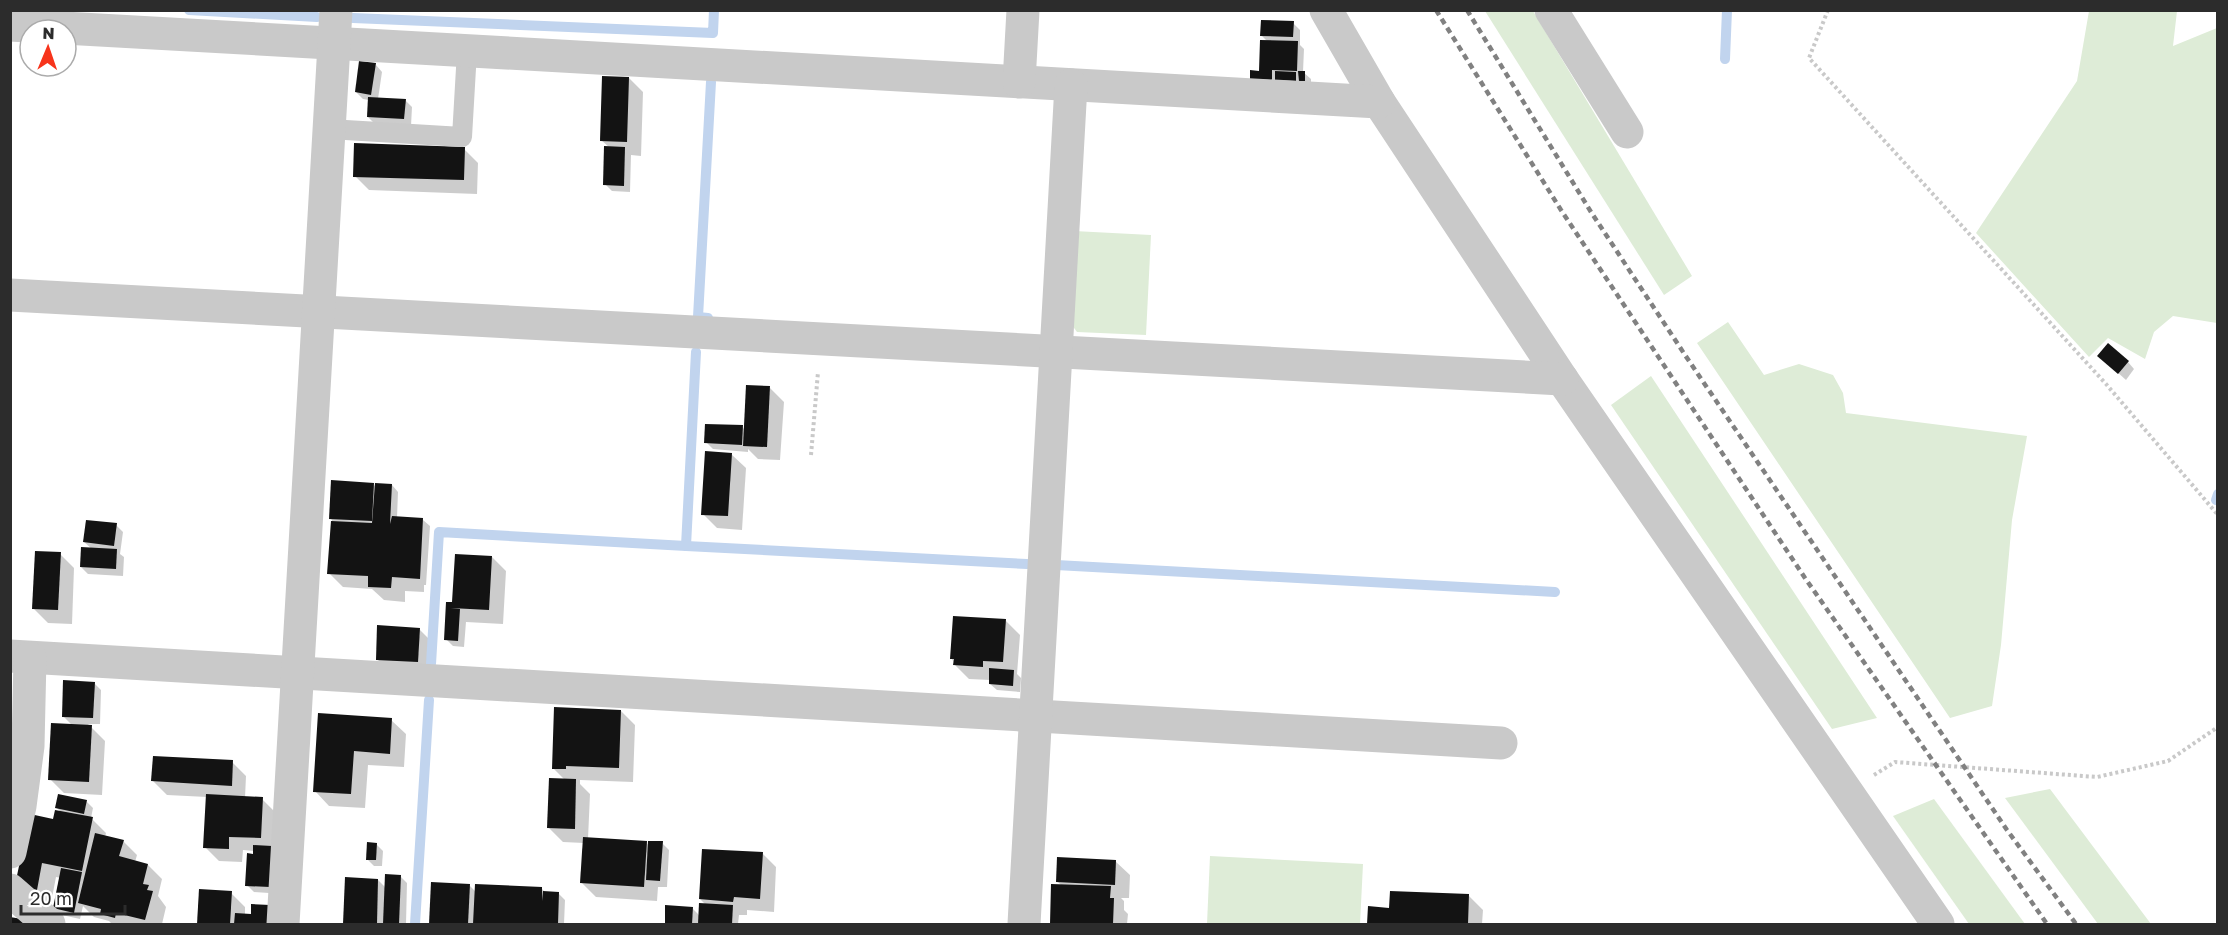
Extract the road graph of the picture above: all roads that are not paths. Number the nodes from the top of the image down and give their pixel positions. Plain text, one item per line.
1 (336, 10) edge
2 (1023, 10) edge
3 (1326, 10) edge
4 (1551, 10) edge
5 (10, 25) edge
6 (334, 44) junction
7 (467, 51) junction
8 (1019, 82) junction
9 (1071, 85) junction
10 (1379, 102) junction
11 (329, 129) junction
12 (1627, 132) dead end
13 (10, 295) edge
14 (318, 311) junction
15 (1056, 351) junction
16 (1562, 379) junction
17 (20, 657) edge
18 (296, 672) junction
19 (1035, 716) junction
20 (1501, 743) dead end
21 (10, 852) edge
22 (10, 890) edge
23 (50, 924) edge
24 (283, 924) edge
25 (1023, 924) edge
26 (1938, 924) edge

1 - 6 street
2 - 8 street
3 - 10 street
4 - 12 street
5 - 6 street
6 - 7 street
6 - 11 street
7 - 8 street
7 - 11 lane
8 - 9 street
9 - 10 street
9 - 15 street
10 - 16 street
11 - 14 street
13 - 14 street
14 - 15 street
14 - 18 street
15 - 16 street
15 - 19 street
16 - 26 street
17 - 18 street
17 - 21 street
18 - 19 street
18 - 24 street
19 - 20 street
19 - 25 street
22 - 23 street

